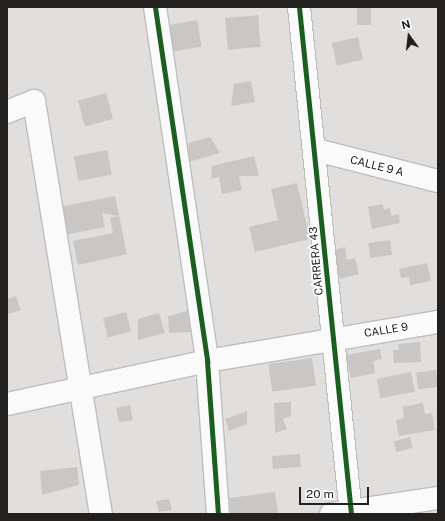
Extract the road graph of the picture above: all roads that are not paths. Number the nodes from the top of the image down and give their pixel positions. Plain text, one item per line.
1 (155, 7) edge
2 (299, 7) edge
3 (7, 112) edge
4 (316, 150) junction
5 (438, 181) edge
6 (438, 322) edge
7 (334, 338) junction
8 (207, 361) junction
9 (82, 387) junction
10 (7, 404) edge
11 (438, 498) edge
12 (344, 513) edge
13 (101, 514) edge
14 (218, 514) edge

1 - 8 street
2 - 4 street, CARRERA 43
3 - 9 street
4 - 5 street, CALLE 9 A
4 - 7 street, CARRERA 43
6 - 7 street, CALLE 9
7 - 8 street, CALLE 9
7 - 12 street, CARRERA 43
8 - 9 street, CALLE 9
8 - 14 street
9 - 10 street, CALLE 9
9 - 13 street
11 - 12 street

